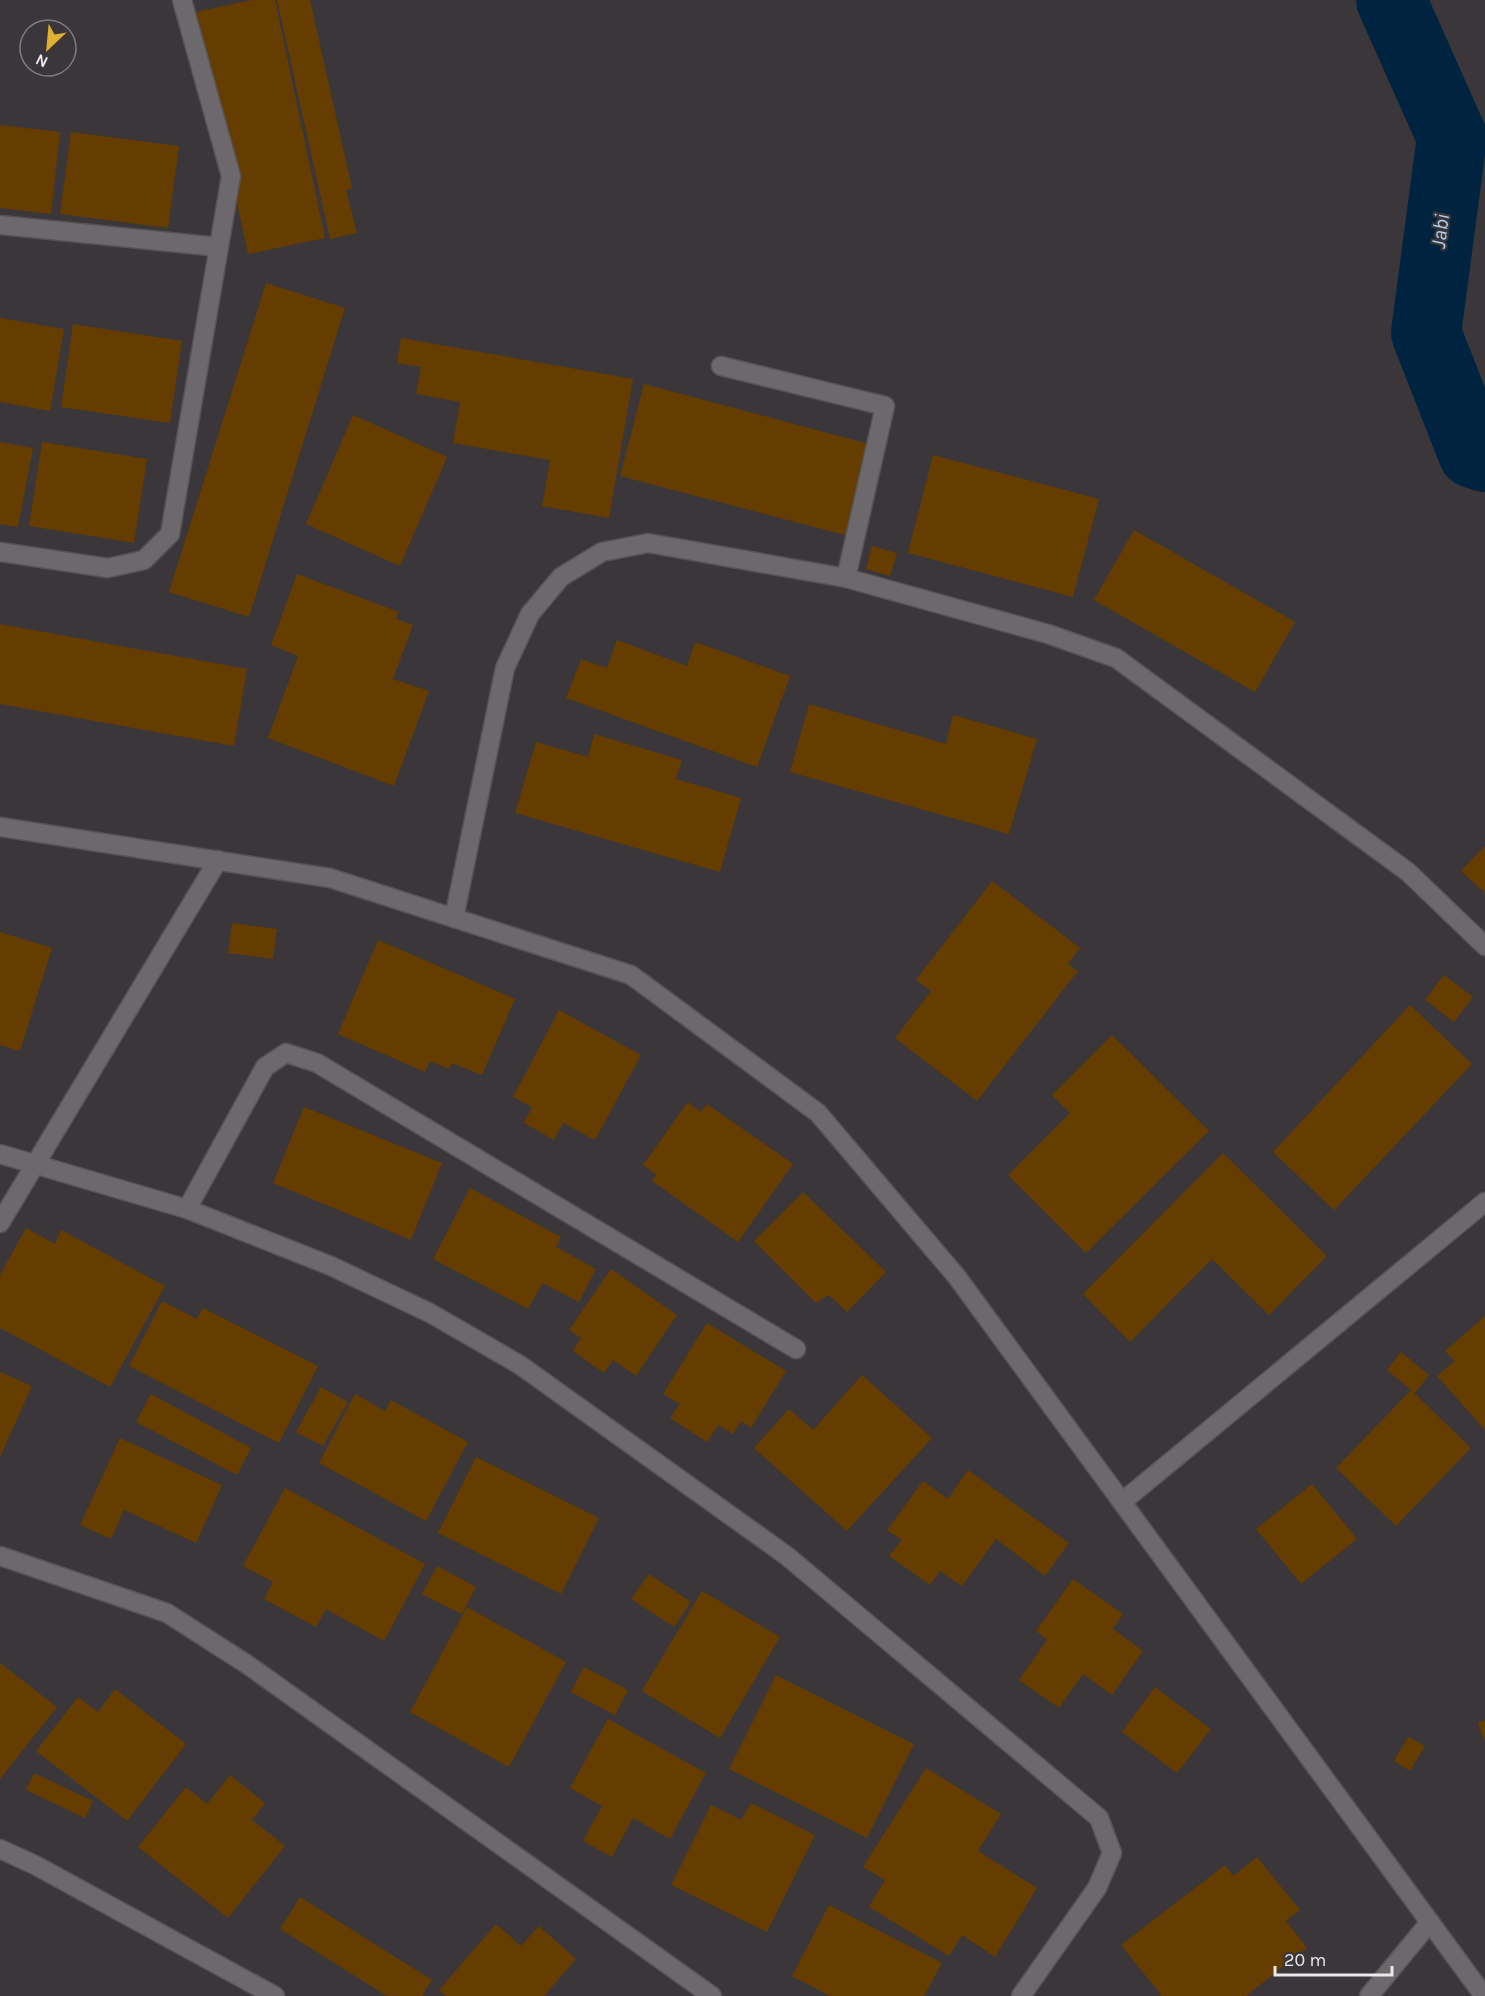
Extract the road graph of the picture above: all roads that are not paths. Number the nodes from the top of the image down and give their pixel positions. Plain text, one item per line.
1 (182, 0) edge
2 (0, 225) edge
3 (219, 247) junction
4 (721, 366) dead end
5 (0, 552) edge
6 (846, 578) junction
7 (0, 827) edge
8 (218, 860) junction
9 (454, 918) junction
10 (1485, 946) edge
11 (0, 1154) edge
12 (36, 1164) junction
13 (1485, 1202) edge
14 (187, 1209) junction
15 (0, 1223) edge
16 (796, 1349) dead end
17 (1122, 1502) junction
18 (0, 1556) edge
19 (0, 1849) edge
20 (1430, 1923) junction
21 (275, 1996) edge
22 (712, 1996) edge
23 (1021, 1996) edge
24 (1369, 1996) edge
25 (1484, 1996) edge

1 - 3 street
2 - 3 street
3 - 5 street
4 - 6 street
6 - 9 street
6 - 10 street
7 - 8 street
8 - 9 street
8 - 12 street
9 - 17 street
11 - 12 street
12 - 14 street
12 - 15 street
13 - 17 street
14 - 16 street
14 - 23 street
17 - 20 street
18 - 22 street
19 - 21 street
20 - 24 street
20 - 25 street

